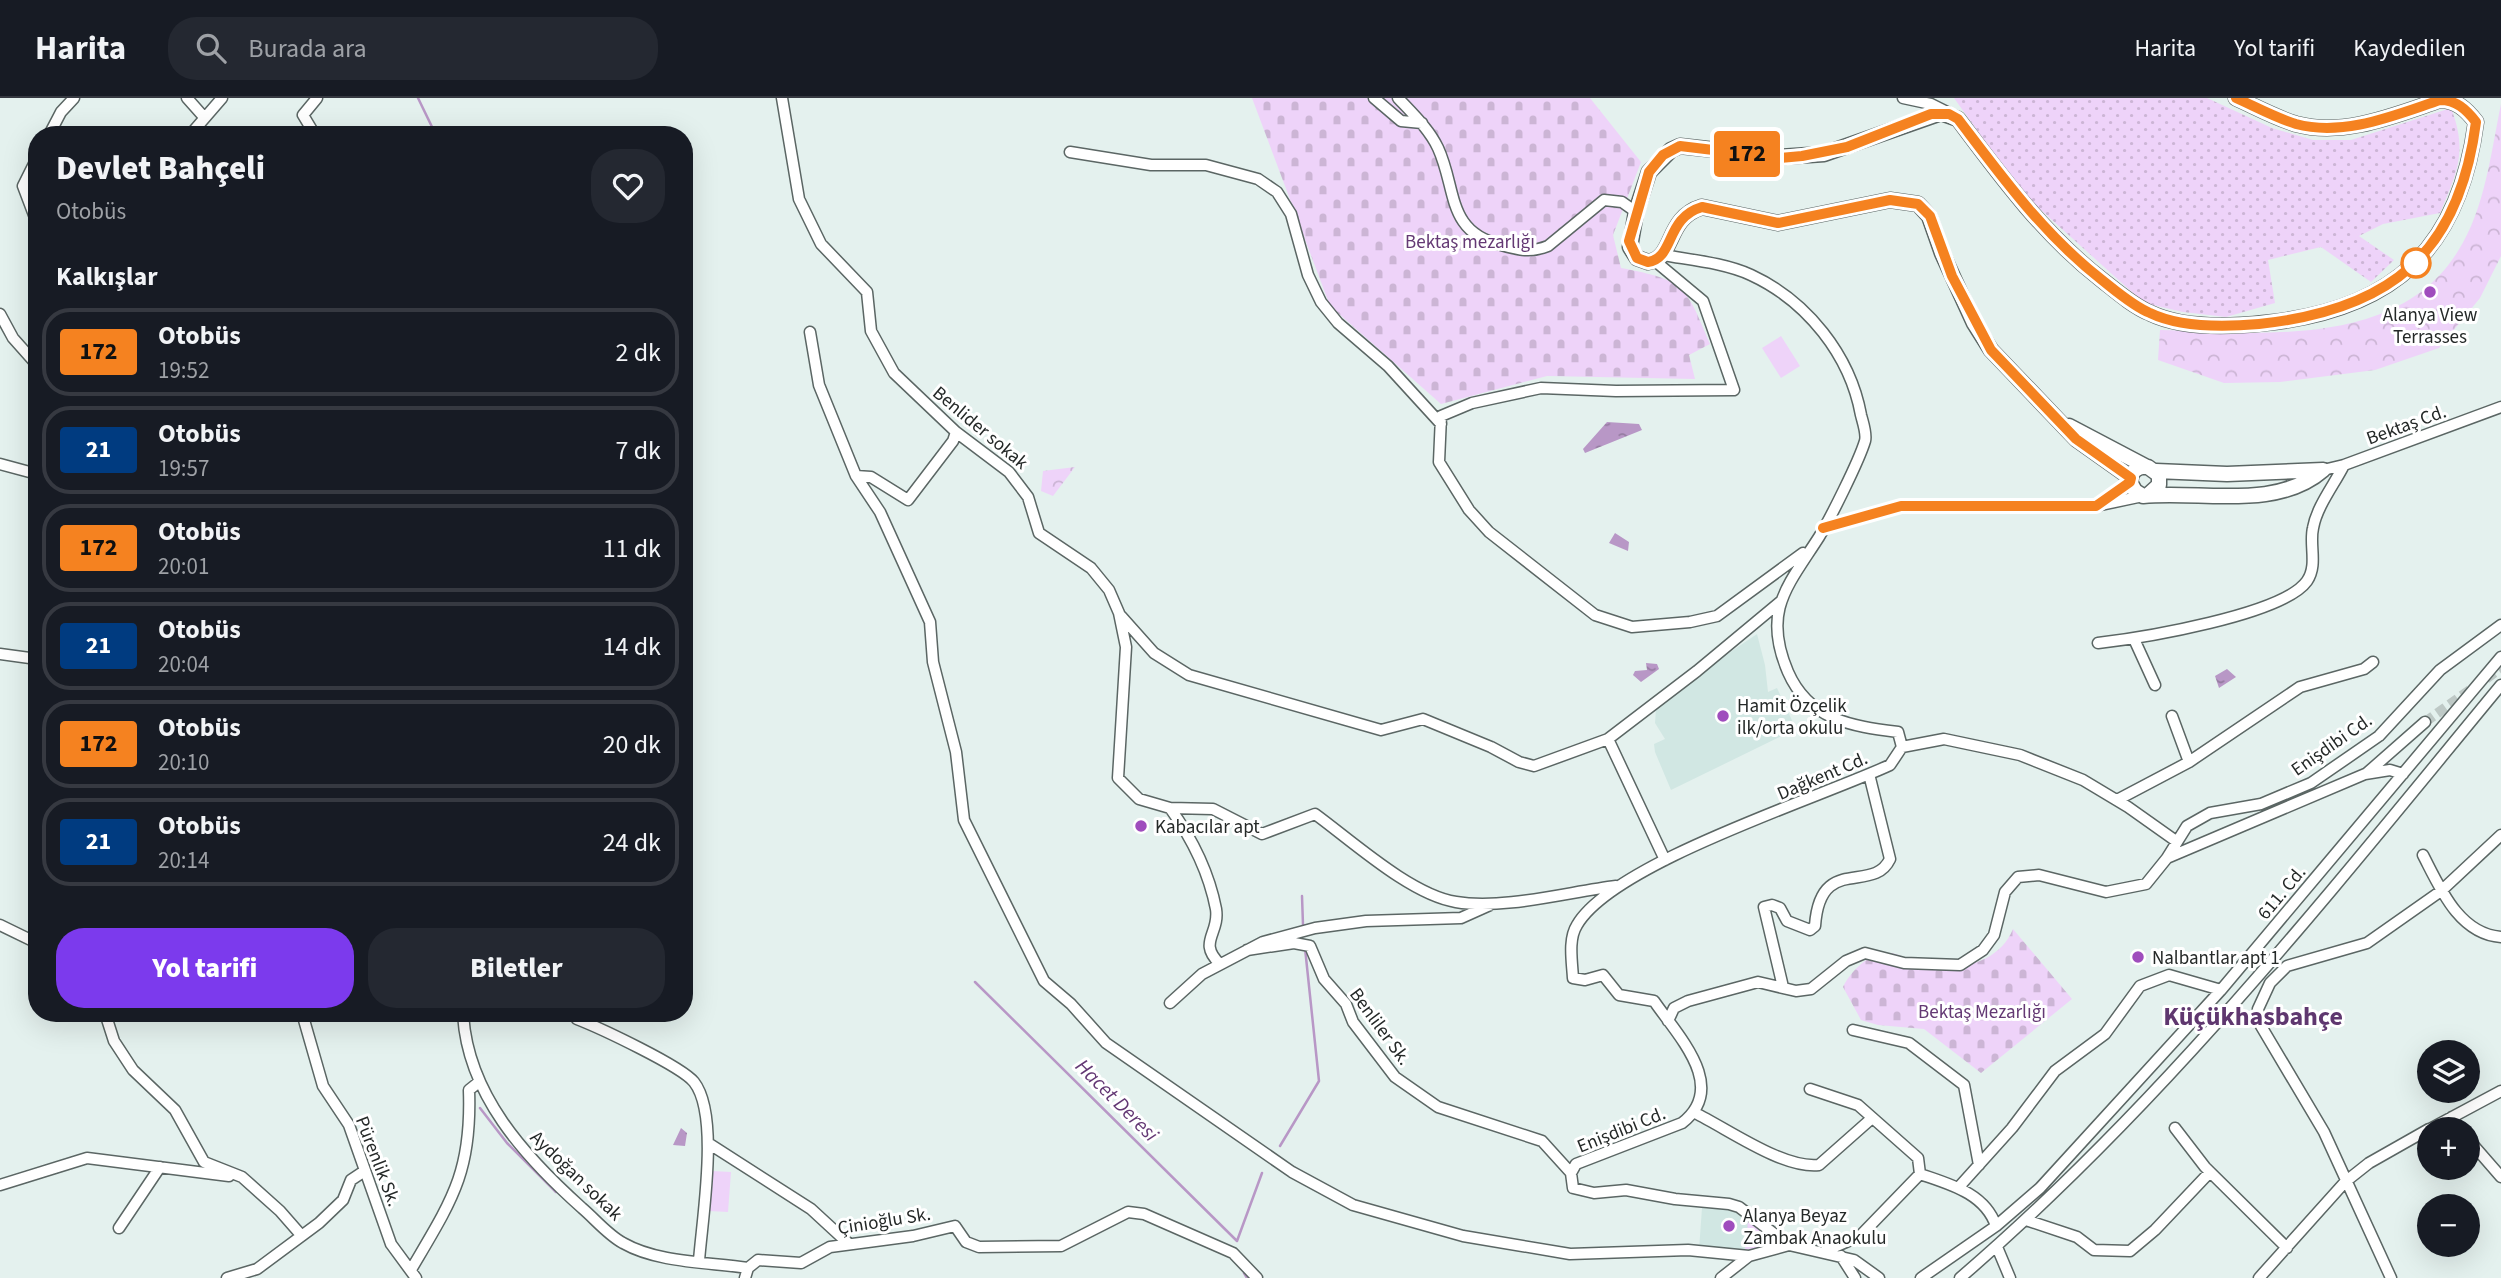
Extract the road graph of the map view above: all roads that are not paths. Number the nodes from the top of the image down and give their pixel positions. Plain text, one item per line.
1 (74, 98) edge
2 (187, 98) edge
3 (222, 98) edge
4 (317, 98) edge
5 (782, 98) edge
6 (1374, 98) edge
7 (1398, 98) edge
8 (1903, 98) edge
9 (2236, 98) edge
10 (1949, 114) junction
11 (203, 117) junction
12 (1422, 123) junction
13 (54, 126) edge
14 (196, 126) edge
15 (310, 126) edge
16 (1070, 152) dead end
17 (28, 176) edge
18 (28, 199) edge
19 (1636, 212) junction
20 (1659, 258) junction
21 (0, 314) edge
22 (810, 332) dead end
23 (28, 355) edge
24 (2501, 407) edge
25 (1440, 424) junction
26 (2065, 425) junction
27 (956, 432) junction
28 (0, 464) edge
29 (2344, 466) junction
30 (2151, 468) junction
31 (2323, 470) junction
32 (28, 471) edge
33 (856, 476) junction
34 (2130, 480) junction
35 (2146, 495) junction
36 (2096, 506) junction
37 (1823, 528) junction
38 (1811, 548) junction
39 (1780, 602) junction
40 (1119, 613) junction
41 (2501, 625) edge
42 (2134, 639) junction
43 (2098, 643) dead end
44 (0, 654) edge
45 (2501, 657) edge
46 (28, 658) edge
47 (2373, 662) dead end
48 (2155, 685) dead end
49 (2501, 685) edge
50 (2172, 716) dead end
51 (2425, 722) tunnel mouth
52 (1608, 739) junction
53 (1902, 747) junction
54 (2189, 762) junction
55 (1869, 774) junction
56 (2403, 774) junction
57 (2365, 775) junction
58 (2117, 800) junction
59 (1171, 807) junction
60 (2501, 835) edge
61 (2176, 841) junction
62 (2423, 855) dead end
63 (2167, 858) junction
64 (1665, 860) junction
65 (1616, 886) junction
66 (2441, 891) junction
67 (1496, 902) junction
68 (0, 925) edge
69 (2501, 937) edge
70 (28, 939) edge
71 (1247, 950) junction
72 (1220, 964) junction
73 (2270, 983) junction
74 (1783, 987) junction
75 (2221, 990) junction
76 (2237, 999) junction
77 (1170, 1003) dead end
78 (1668, 1021) junction
79 (108, 1022) edge
80 (305, 1022) edge
81 (464, 1022) edge
82 (585, 1022) edge
83 (1853, 1030) dead end
84 (479, 1082) junction
85 (1810, 1089) dead end
86 (2501, 1091) edge
87 (1695, 1113) junction
88 (2452, 1116) edge
89 (1871, 1119) junction
90 (2175, 1128) dead end
91 (2417, 1136) edge
92 (708, 1143) junction
93 (2480, 1153) edge
94 (1979, 1165) junction
95 (160, 1167) junction
96 (363, 1172) junction
97 (2210, 1172) junction
98 (1572, 1173) junction
99 (1920, 1174) junction
100 (242, 1177) junction
101 (2501, 1177) edge
102 (2345, 1182) junction
103 (0, 1185) edge
104 (1958, 1188) junction
105 (2026, 1220) junction
106 (1996, 1226) junction
107 (119, 1227) dead end
108 (301, 1236) junction
109 (849, 1244) junction
110 (1789, 1245) junction
111 (1997, 1247) junction
112 (2287, 1248) junction
113 (1823, 1252) junction
114 (1749, 1256) junction
115 (1841, 1256) junction
116 (699, 1261) junction
117 (414, 1273) edge
118 (747, 1273) edge
119 (1254, 1274) edge
120 (227, 1278) edge
121 (1721, 1278) edge
122 (1855, 1278) edge
123 (1879, 1278) edge
124 (1921, 1278) edge
125 (1960, 1278) edge
126 (2010, 1278) edge
127 (2259, 1278) edge
128 (2391, 1278) edge

1 - 13 street
2 - 11 street
3 - 11 street
4 - 15 street
5 - 27 street, Benlider sokak
6 - 12 street
7 - 12 street
8 - 10 street
9 - 10 street
10 - 19 street
11 - 14 street
12 - 19 street
16 - 25 street
17 - 18 street
19 - 20 street
20 - 25 street
20 - 26 street
20 - 37 street, Dağkent Cd.
21 - 23 street
22 - 33 street
24 - 29 street, Bektaş Cd.
25 - 38 street
26 - 30 street
26 - 34 street
27 - 33 street
27 - 40 street, Benlider sokak
28 - 32 street
29 - 31 street, Bektaş Cd.
29 - 42 street
30 - 31 street
30 - 34 street
30 - 35 street
31 - 35 street
33 - 114 street
34 - 35 street
34 - 36 street
35 - 36 street
36 - 37 street
37 - 38 street, Dağkent Cd.
38 - 39 street, Dağkent Cd.
39 - 52 street
39 - 53 street, Dağkent Cd.
40 - 52 street
40 - 59 street, Benlider sokak
41 - 61 street, Enişdibi Cd.
42 - 43 street
42 - 48 street
44 - 46 street
45 - 56 street, 611. Cd.
47 - 54 street
49 - 76 street, 611. Cd.
50 - 54 street
51 - 57 street
52 - 64 street
53 - 55 street, Dağkent Cd.
53 - 58 street
54 - 58 street
55 - 64 street, Dağkent Cd.
55 - 74 street
56 - 57 street, Enişdibi Cd.
56 - 75 street, 611. Cd.
57 - 63 street, Enişdibi Cd.
58 - 61 street
59 - 67 street, Benlider sokak
59 - 72 street
60 - 66 street
61 - 63 street, Enişdibi Cd.
62 - 66 street
63 - 74 street, Enişdibi Cd.
64 - 65 street, Dağkent Cd.
65 - 67 street
65 - 78 street, Dağkent Cd.
66 - 69 street
66 - 73 street
67 - 71 street
68 - 70 street
71 - 72 street
71 - 98 street, Benliler Sk.
72 - 77 street
73 - 76 street
73 - 102 street
74 - 78 street, Enişdibi Cd.
75 - 94 street
75 - 106 street, 611. Cd.
76 - 105 street, 611. Cd.
78 - 87 street, Enişdibi Cd.
79 - 100 street
80 - 96 street, Pürenlik Sk.
81 - 84 street, Aydoğan sokak
82 - 92 street
83 - 94 street
84 - 116 street, Aydoğan sokak
84 - 117 street
85 - 89 street
86 - 88 street
87 - 89 street
87 - 98 street, Enişdibi Cd.
89 - 99 street
90 - 97 street
91 - 102 street
92 - 109 street
92 - 116 street
93 - 101 street
94 - 104 street
95 - 100 street
95 - 103 street
95 - 107 street
96 - 108 street
96 - 117 street, Pürenlik Sk.
97 - 105 street
97 - 112 street
98 - 110 street, Enişdibi Cd.
99 - 104 street
99 - 113 street
100 - 108 street
102 - 112 street
102 - 128 street
104 - 106 street
105 - 111 street, 611. Cd.
106 - 124 street, 611. Cd.
108 - 120 street
109 - 118 street, Çinioğlu Sk.
109 - 119 street, Çinioğlu Sk.
110 - 113 street
110 - 114 street
111 - 125 street, 611. Cd.
111 - 126 street
112 - 127 street
113 - 115 street
114 - 121 street
115 - 122 street
115 - 123 street
116 - 118 street, Aydoğan sokak

